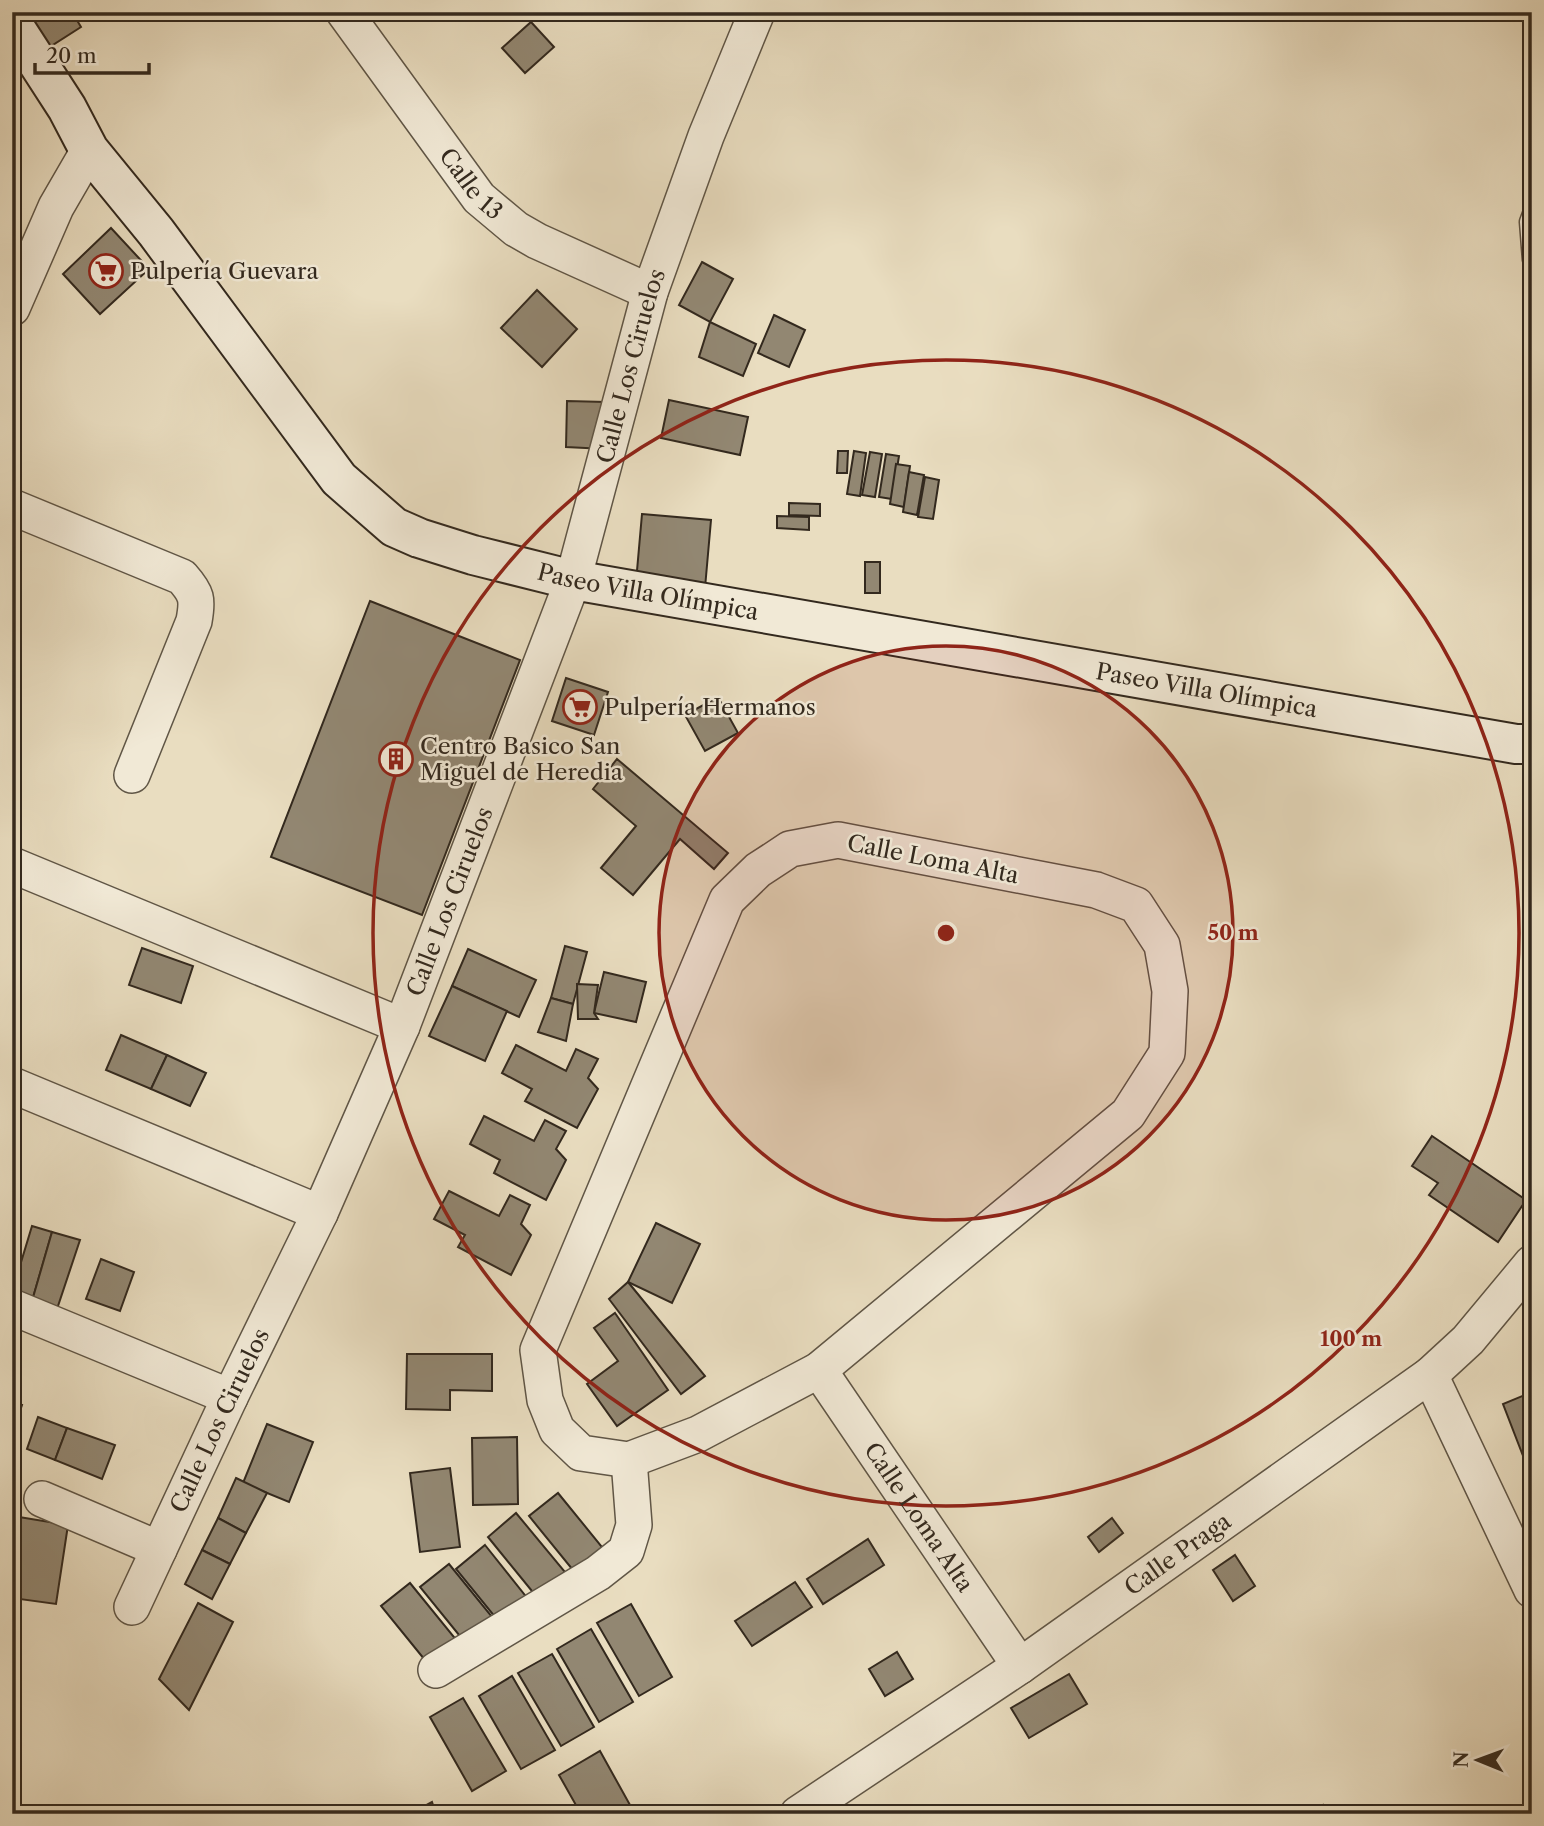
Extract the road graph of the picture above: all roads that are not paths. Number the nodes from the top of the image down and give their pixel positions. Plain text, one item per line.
1 (344, 12) edge
2 (757, 12) edge
3 (12, 23) edge
4 (89, 150) junction
5 (1532, 214) edge
6 (1532, 260) edge
7 (650, 292) junction
8 (12, 309) edge
9 (12, 507) edge
10 (573, 580) junction
11 (1532, 744) edge
12 (132, 775) dead end
13 (12, 865) edge
14 (402, 1026) junction
15 (12, 1085) edge
16 (320, 1213) junction
17 (1532, 1264) edge
18 (12, 1307) edge
19 (819, 1370) junction
20 (1430, 1375) junction
21 (230, 1397) junction
22 (629, 1460) junction
23 (42, 1499) dead end
24 (159, 1549) junction
25 (1532, 1590) edge
26 (132, 1607) dead end
27 (1020, 1666) junction
28 (436, 1670) dead end
29 (798, 1814) edge

1 - 7 street, Calle 13
2 - 7 street, Calle Los Ciruelos
3 - 4 main road, Paseo Villa Olímpica
4 - 8 street
4 - 10 main road, Paseo Villa Olímpica
5 - 6 lane
7 - 10 street, Calle Los Ciruelos
9 - 12 street
10 - 11 main road, Paseo Villa Olímpica
10 - 14 street, Calle Los Ciruelos
13 - 14 street
14 - 16 street, Calle Los Ciruelos
15 - 16 street
16 - 21 street, Calle Los Ciruelos
17 - 20 street, Calle Praga
18 - 21 street
19 - 22 street, Calle Loma Alta
19 - 22 street, Calle Loma Alta
19 - 27 street, Calle Loma Alta
20 - 25 street
20 - 27 street, Calle Praga
21 - 24 street, Calle Los Ciruelos
22 - 28 street
23 - 24 street
24 - 26 street, Calle Los Ciruelos
27 - 29 street, Calle Praga

